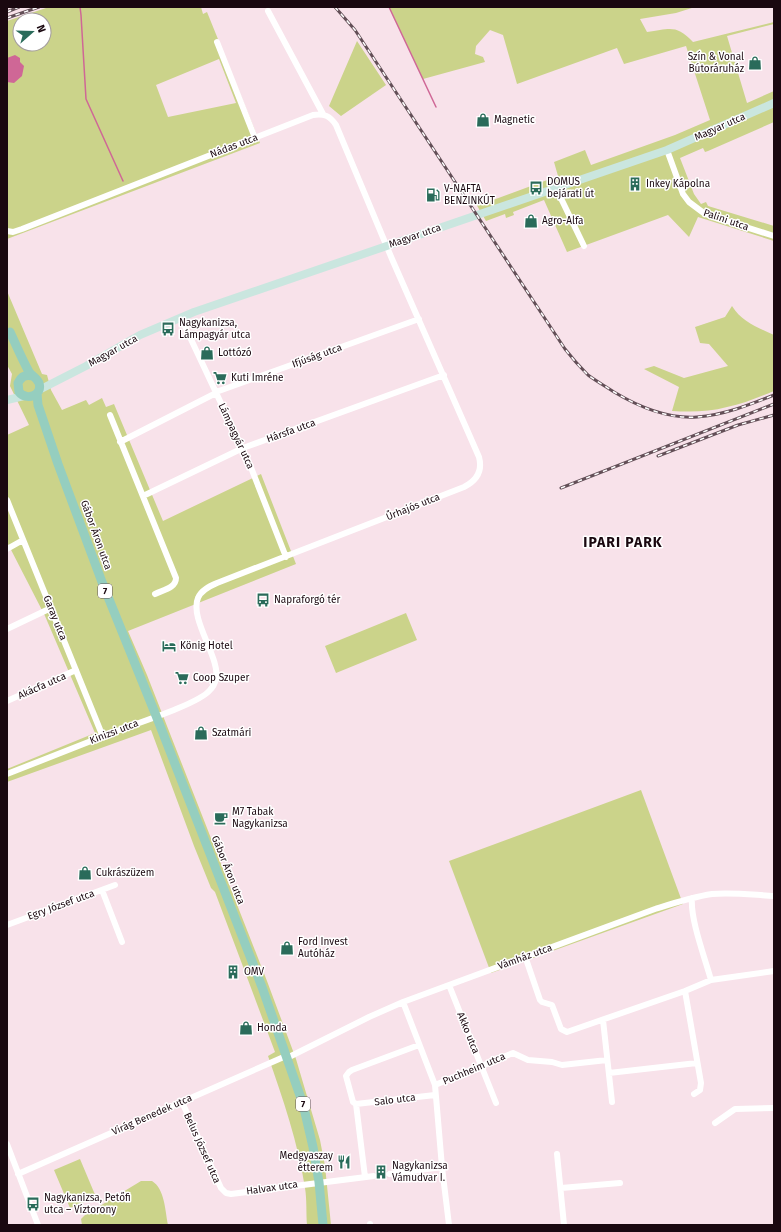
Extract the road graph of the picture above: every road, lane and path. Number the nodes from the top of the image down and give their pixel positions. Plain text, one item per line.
1 (268, 11) dead end
2 (216, 42) dead end
3 (774, 102) edge
4 (323, 114) junction
5 (255, 138) junction
6 (667, 150) junction
7 (556, 188) junction
8 (7, 231) edge
9 (774, 236) edge
10 (386, 246) junction
11 (584, 246) dead end
12 (180, 318) junction
13 (419, 319) junction
14 (8, 328) edge
15 (444, 375) junction
16 (33, 377) junction
17 (60, 379) junction
18 (19, 382) junction
19 (38, 392) junction
20 (216, 393) junction
21 (7, 396) edge
22 (25, 397) junction
23 (7, 400) edge
24 (110, 415) dead end
25 (120, 442) junction
26 (243, 448) junction
27 (58, 464) junction
28 (142, 496) junction
29 (7, 500) edge
30 (23, 540) junction
31 (7, 549) edge
32 (286, 557) junction
33 (155, 594) dead end
34 (51, 608) junction
35 (7, 629) edge
36 (76, 670) junction
37 (215, 682) joint
38 (7, 701) edge
39 (156, 716) junction
40 (103, 737) junction
41 (7, 774) edge
42 (115, 885) dead end
43 (102, 890) junction
44 (774, 896) edge
45 (692, 898) junction
46 (7, 925) edge
47 (122, 942) dead end
48 (525, 956) junction
49 (774, 971) edge
50 (711, 980) junction
51 (449, 985) junction
52 (685, 991) junction
53 (403, 1002) junction
54 (603, 1020) junction
55 (419, 1045) junction
56 (287, 1057) junction
57 (607, 1060) junction
58 (697, 1062) junction
59 (481, 1067) junction
60 (609, 1073) junction
61 (435, 1085) junction
62 (694, 1094) dead end
63 (435, 1095) junction
64 (182, 1102) junction
65 (612, 1102) dead end
66 (496, 1103) dead end
67 (356, 1104) junction
68 (774, 1108) edge
69 (715, 1123) dead end
70 (7, 1144) edge
71 (557, 1154) dead end
72 (442, 1167) junction
73 (18, 1174) junction
74 (388, 1174) tunnel mouth
75 (374, 1176) tunnel mouth
76 (365, 1177) junction
77 (319, 1182) junction
78 (620, 1183) dead end
79 (561, 1188) junction
80 (226, 1193) joint
81 (38, 1225) edge
82 (323, 1225) edge
83 (449, 1225) edge
84 (564, 1225) edge

1 - 4 street
2 - 5 street
3 - 6 main road, Magyar utca
4 - 5 street, Nádas utca
4 - 10 street
5 - 8 street, Nádas utca
6 - 7 main road, Magyar utca
6 - 9 street, Palini utca
7 - 10 main road, Magyar utca
7 - 11 street
10 - 12 main road, Magyar utca
10 - 13 street, Űrhajós utca
12 - 17 main road, Magyar utca
12 - 20 street, Lámpagyár utca
13 - 15 street, Űrhajós utca
13 - 20 street, Ifjúság utca
14 - 16 main road, 7
14 - 18 main road, 7
15 - 26 street, Hársfa utca
15 - 32 street, Űrhajós utca
16 - 17 main road, Magyar utca
16 - 18 main road
16 - 19 main road, 7
17 - 19 main road, Magyar utca
18 - 21 main road
18 - 22 main road, 7
19 - 22 main road
19 - 27 main road, Gábor Áron utca / 7
20 - 25 street, Ifjúság utca
20 - 26 street, Lámpagyár utca
22 - 23 main road
22 - 27 main road, Gábor Áron utca / 7
24 - 25 street
25 - 28 street
26 - 28 street, Hársfa utca
26 - 32 street, Lámpagyár utca
27 - 39 main road, Gábor Áron utca / 7
28 - 33 street
29 - 30 street, Garay utca
30 - 31 street
30 - 34 street, Garay utca
32 - 37 street, Űrhajós utca
34 - 35 street
34 - 36 street, Garay utca
36 - 38 street, Akácfa utca
36 - 40 street, Garay utca
37 - 39 street, Kinizsi utca
39 - 40 street, Kinizsi utca
39 - 56 main road, Gábor Áron utca / 7
40 - 41 street, Kinizsi utca
42 - 43 street, Egry József utca
43 - 46 street, Egry József utca
43 - 47 street
44 - 45 street, Vámház utca
45 - 48 street, Vámház utca
45 - 50 street
48 - 51 street, Vámház utca
48 - 54 street
49 - 50 street
50 - 52 street
51 - 53 street, Vámház utca
51 - 59 street, Akko utca
52 - 54 street
52 - 58 street
53 - 55 street
53 - 56 street, Vámház utca
54 - 57 street
55 - 61 street
55 - 67 street
56 - 64 street, Virág Benedek utca
56 - 77 main road, Gábor Áron utca / 7
57 - 59 street, Puchheim utca
57 - 60 street
58 - 60 street
58 - 62 street
59 - 61 street, Puchheim utca
59 - 66 street, Akko utca
60 - 65 street
61 - 63 street
63 - 67 street, Salo utca
63 - 72 street
64 - 73 street, Virág Benedek utca
64 - 80 street, Belus József utca
67 - 76 street
68 - 69 street
70 - 73 street
71 - 79 street
72 - 74 street
72 - 83 street
73 - 81 street
75 - 76 street, Halvax utca
76 - 77 street, Halvax utca
77 - 80 street, Halvax utca
77 - 82 main road, Gábor Áron utca / 7
78 - 79 street
79 - 84 street

